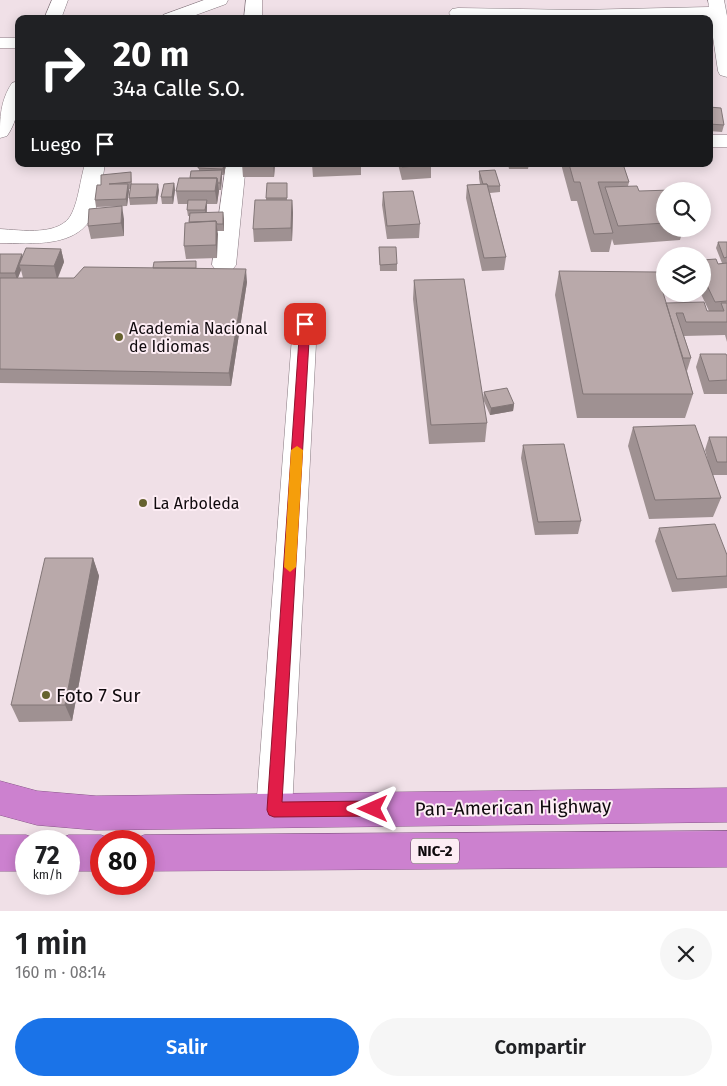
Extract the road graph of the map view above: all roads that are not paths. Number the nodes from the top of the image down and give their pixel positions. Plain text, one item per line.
1 (60, 0) edge
2 (220, 0) edge
3 (254, 0) edge
4 (716, 6) edge
5 (458, 11) edge
6 (577, 11) edge
7 (173, 12) edge
8 (54, 15) edge
9 (253, 15) edge
10 (724, 35) edge
11 (0, 43) edge
12 (15, 43) edge
13 (713, 69) edge
14 (727, 70) edge
15 (15, 96) edge
16 (0, 132) edge
17 (713, 141) edge
18 (727, 141) edge
19 (94, 167) edge
20 (236, 167) edge
21 (0, 236) edge
22 (224, 266) dead end
23 (305, 324) dead end
24 (0, 798) edge
25 (727, 805) edge
26 (274, 810) junction
27 (727, 849) edge
28 (155, 852) edge
29 (0, 853) edge
30 (15, 853) edge

1 - 8 street
2 - 7 street
3 - 9 street
4 - 6 street
4 - 10 street
5 - 6 street
10 - 14 street
11 - 12 street
13 - 14 street
15 - 16 street
17 - 18 street
19 - 21 street
20 - 22 street
23 - 26 street
24 - 26 highway, Pan-American Highway
25 - 26 highway, Pan-American Highway
27 - 28 highway, NIC-2
29 - 30 highway

